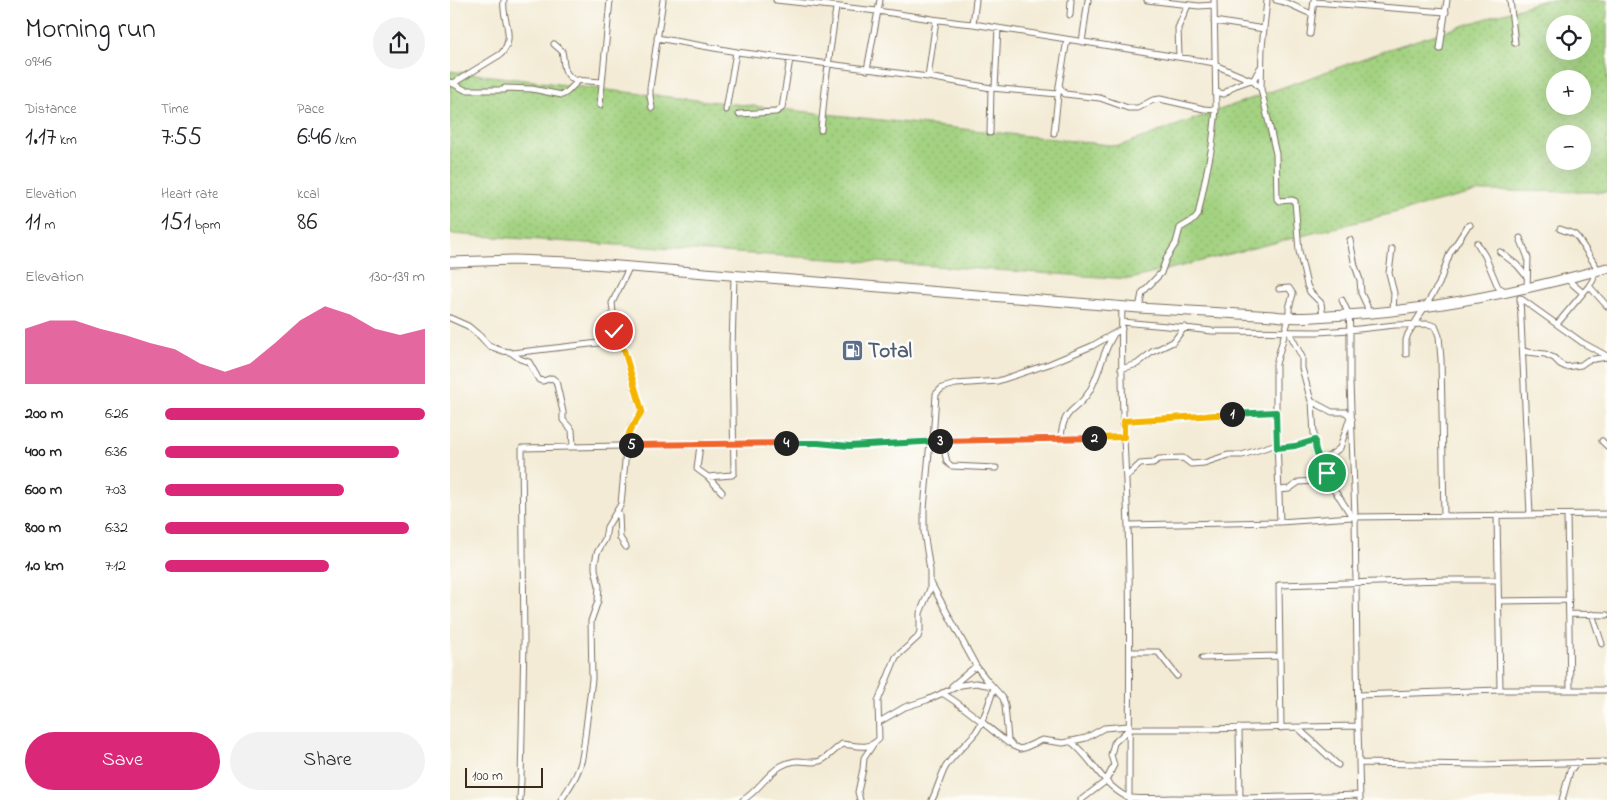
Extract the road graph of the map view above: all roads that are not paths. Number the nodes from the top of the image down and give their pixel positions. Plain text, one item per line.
1 (504, 0) edge
2 (610, 0) edge
3 (663, 0) edge
4 (776, 0) edge
5 (880, 0) edge
6 (976, 0) edge
7 (1072, 0) edge
8 (1088, 0) edge
9 (1147, 0) edge
10 (1267, 0) edge
11 (1276, 0) edge
12 (1448, 0) edge
13 (1510, 0) edge
14 (1166, 1) edge
15 (1314, 1) edge
16 (1214, 2) edge
17 (1188, 6) junction
18 (836, 8) junction
19 (878, 11) junction
20 (1446, 12) junction
21 (1070, 14) dead end
22 (1312, 14) junction
23 (936, 20) junction
24 (1214, 21) junction
25 (974, 24) junction
26 (998, 28) junction
27 (1264, 29) junction
28 (1310, 34) dead end
29 (657, 38) junction
30 (1066, 40) junction
31 (1082, 42) junction
32 (1515, 43) dead end
33 (554, 44) dead end
34 (1440, 50) dead end
35 (736, 52) junction
36 (1178, 57) junction
37 (790, 60) junction
38 (828, 63) junction
39 (1215, 64) junction
40 (1262, 64) junction
41 (867, 70) junction
42 (928, 77) junction
43 (579, 80) junction
44 (1252, 80) junction
45 (602, 82) junction
46 (451, 83) edge
47 (1059, 86) junction
48 (993, 88) junction
49 (1261, 89) junction
50 (1216, 92) junction
51 (1058, 94) junction
52 (600, 105) dead end
53 (652, 108) dead end
54 (726, 110) dead end
55 (1216, 110) junction
56 (739, 114) dead end
57 (821, 130) dead end
58 (990, 133) dead end
59 (1054, 133) dead end
60 (1470, 225) dead end
61 (1560, 230) dead end
62 (1520, 238) dead end
63 (1350, 240) dead end
64 (1477, 243) dead end
65 (1392, 249) dead end
66 (1500, 252) dead end
67 (450, 262) edge
68 (629, 268) junction
69 (1600, 270) edge
70 (734, 276) junction
71 (1527, 278) junction
72 (1567, 279) junction
73 (1589, 286) junction
74 (1279, 289) dead end
75 (1527, 289) junction
76 (1583, 293) junction
77 (1514, 294) junction
78 (1342, 300) dead end
79 (1122, 306) junction
80 (1425, 306) junction
81 (1607, 306) edge
82 (1138, 308) junction
83 (1393, 312) junction
84 (1368, 314) junction
85 (1349, 315) junction
86 (1323, 317) junction
87 (450, 318) edge
88 (1288, 318) junction
89 (1415, 324) junction
90 (1557, 324) junction
91 (1122, 326) junction
92 (1184, 327) junction
93 (1350, 330) junction
94 (1287, 332) junction
95 (1115, 333) junction
96 (616, 341) junction
97 (1523, 350) junction
98 (511, 353) junction
99 (1406, 354) dead end
100 (1607, 356) edge
101 (1121, 369) junction
102 (1312, 402) junction
103 (1276, 412) junction
104 (1351, 418) junction
105 (1124, 421) junction
106 (1124, 437) junction
107 (1062, 438) junction
108 (1315, 440) junction
109 (932, 441) junction
110 (942, 441) junction
111 (1602, 442) dead end
112 (700, 445) junction
113 (732, 445) junction
114 (573, 446) junction
115 (626, 446) junction
116 (1277, 446) junction
117 (1607, 446) edge
118 (1322, 460) junction
119 (996, 468) dead end
120 (708, 477) junction
121 (1126, 477) junction
122 (1279, 490) junction
123 (722, 492) dead end
124 (617, 511) junction
125 (1567, 514) junction
126 (1607, 514) edge
127 (1530, 515) junction
128 (1444, 516) junction
129 (1497, 516) junction
130 (1353, 517) junction
131 (1280, 522) junction
132 (1128, 525) junction
133 (626, 547) dead end
134 (1498, 580) junction
135 (1356, 582) junction
136 (930, 583) junction
137 (1568, 600) junction
138 (1499, 601) junction
139 (1569, 614) junction
140 (1592, 614) junction
141 (1607, 615) edge
142 (1602, 644) dead end
143 (1130, 652) junction
144 (1280, 656) junction
145 (1202, 658) dead end
146 (976, 666) junction
147 (1177, 676) dead end
148 (993, 687) junction
149 (950, 689) junction
150 (1500, 690) junction
151 (1570, 690) junction
152 (1607, 690) edge
153 (942, 693) junction
154 (1358, 694) junction
155 (879, 722) junction
156 (981, 723) junction
157 (1358, 726) junction
158 (1297, 727) junction
159 (1129, 728) junction
160 (1239, 728) junction
161 (1281, 728) junction
162 (1070, 741) junction
163 (874, 743) junction
164 (1011, 744) junction
165 (1578, 762) junction
166 (1607, 762) edge
167 (1359, 763) junction
168 (1338, 765) dead end
169 (1106, 781) junction
170 (1360, 798) edge
171 (1129, 799) edge
172 (1240, 799) edge
173 (520, 800) edge
174 (561, 800) edge
175 (743, 800) edge
176 (860, 800) edge
177 (932, 800) edge
178 (1081, 800) edge
179 (1562, 800) edge

1 - 46 street
2 - 45 street
3 - 29 street
4 - 18 street
5 - 19 street
6 - 25 street
7 - 21 street
8 - 31 street
9 - 14 street
10 - 27 street
11 - 22 street
12 - 20 street
13 - 32 street
14 - 17 street
15 - 20 street
15 - 22 street
16 - 17 street
16 - 24 street
17 - 36 street
18 - 19 street
18 - 38 street
19 - 23 street
19 - 41 street
20 - 34 street
22 - 28 street
23 - 25 street
23 - 42 street
24 - 27 street
24 - 39 street
25 - 26 street
26 - 30 street
26 - 48 street
27 - 40 street
29 - 35 street
29 - 53 street
30 - 31 street
30 - 47 street
31 - 36 street
33 - 43 street
35 - 37 street
35 - 54 street
36 - 39 street
37 - 38 street
37 - 56 street
38 - 41 street
38 - 57 street
39 - 44 street
39 - 50 street
40 - 44 street
40 - 49 street
41 - 42 street
42 - 48 street
43 - 45 street
43 - 46 street
44 - 49 street
44 - 50 street
45 - 52 street
47 - 51 street
47 - 55 street
48 - 51 street
48 - 58 street
49 - 86 street
50 - 55 street
51 - 59 street
55 - 82 street
60 - 80 street
61 - 69 street
62 - 71 street
63 - 84 street
64 - 77 street
65 - 83 street
66 - 71 street
67 - 68 highway
68 - 70 highway
68 - 96 street
69 - 72 highway
69 - 73 street
70 - 79 highway
70 - 113 street
71 - 75 street
72 - 75 highway
72 - 76 street
73 - 76 street
73 - 81 street
74 - 88 street
75 - 77 highway
76 - 90 street
77 - 80 highway
77 - 90 street
77 - 97 street
78 - 85 street
79 - 82 highway
79 - 91 street
80 - 83 highway
80 - 89 street
82 - 88 highway
83 - 84 highway
84 - 85 highway
85 - 86 highway
85 - 93 street
86 - 88 highway
87 - 98 street
88 - 94 street
89 - 93 street
89 - 99 street
89 - 128 street
90 - 100 street
91 - 92 street
91 - 95 street
91 - 101 street
92 - 94 street
92 - 101 street
93 - 94 street
93 - 104 street
94 - 102 street
94 - 103 street
95 - 107 street
95 - 109 street
96 - 98 street
96 - 115 street
97 - 100 street
97 - 127 street
98 - 114 street
101 - 105 street
102 - 104 street
102 - 108 street
103 - 105 street
103 - 116 street
104 - 118 street
104 - 130 street
105 - 106 street
106 - 107 street
106 - 121 street
107 - 110 street
108 - 116 street
108 - 118 street
109 - 110 street
109 - 113 street
109 - 136 street
110 - 119 street
111 - 117 street
112 - 113 street
112 - 115 street
112 - 120 street
113 - 120 street
114 - 115 street
114 - 173 street
115 - 124 street
116 - 121 street
116 - 122 street
118 - 122 street
118 - 130 street
120 - 123 street
121 - 132 street
122 - 131 street
124 - 133 street
124 - 174 street
125 - 126 street
125 - 127 street
125 - 137 street
127 - 129 street
128 - 129 street
128 - 130 street
129 - 134 street
130 - 131 street
130 - 135 street
131 - 132 street
132 - 143 street
134 - 135 street
134 - 138 street
135 - 144 street
135 - 154 street
136 - 146 street
136 - 155 street
137 - 138 street
137 - 139 street
138 - 150 street
139 - 140 street
139 - 151 street
140 - 141 street
140 - 142 street
143 - 147 street
143 - 159 street
144 - 145 street
144 - 161 street
146 - 148 street
146 - 149 street
148 - 149 street
148 - 156 street
148 - 164 street
149 - 153 street
150 - 151 street
150 - 154 street
151 - 152 street
153 - 155 street
153 - 156 street
154 - 157 street
155 - 163 street
156 - 164 street
156 - 177 street
157 - 158 street
157 - 167 street
158 - 161 street
158 - 168 street
159 - 160 street
159 - 162 street
159 - 169 street
159 - 171 street
160 - 161 street
160 - 172 street
162 - 164 street
162 - 169 street
163 - 175 street
163 - 176 street
165 - 166 street
165 - 167 street
165 - 179 street
167 - 170 street
169 - 171 street
169 - 178 street
170 - 172 street
171 - 172 street

